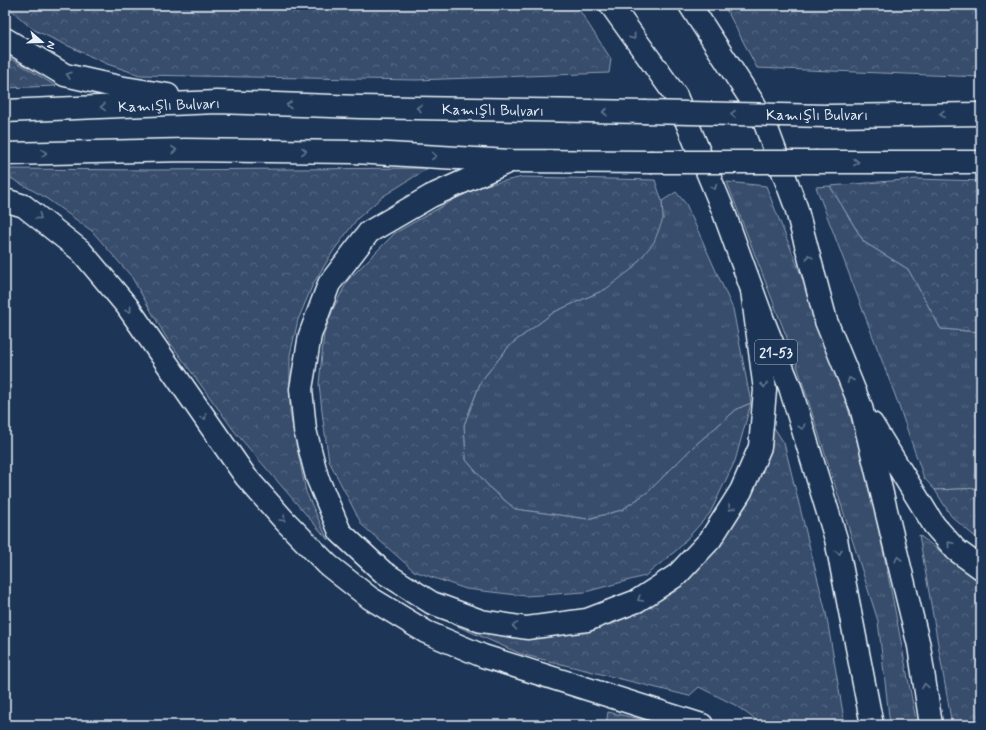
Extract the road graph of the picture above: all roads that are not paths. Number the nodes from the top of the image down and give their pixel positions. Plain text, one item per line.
1 (610, 5) edge
2 (690, 5) edge
3 (5, 39) edge
4 (217, 102) junction
5 (5, 111) edge
6 (981, 114) edge
7 (5, 154) edge
8 (510, 161) junction
9 (981, 162) edge
10 (5, 200) edge
11 (752, 290) junction
12 (861, 407) junction
13 (981, 568) edge
14 (702, 725) edge
15 (872, 725) edge
16 (931, 725) edge

1 -> 11 highway, 21-53
12 -> 2 highway
4 -> 3 highway
4 -> 5 highway, Kamışlı Bulvarı
6 -> 4 highway, Kamışlı Bulvarı, bridge
7 -> 8 highway
8 -> 9 highway, bridge
11 -> 8 highway
10 -> 14 highway
11 -> 15 highway, 21-53
13 -> 12 highway
16 -> 12 highway

